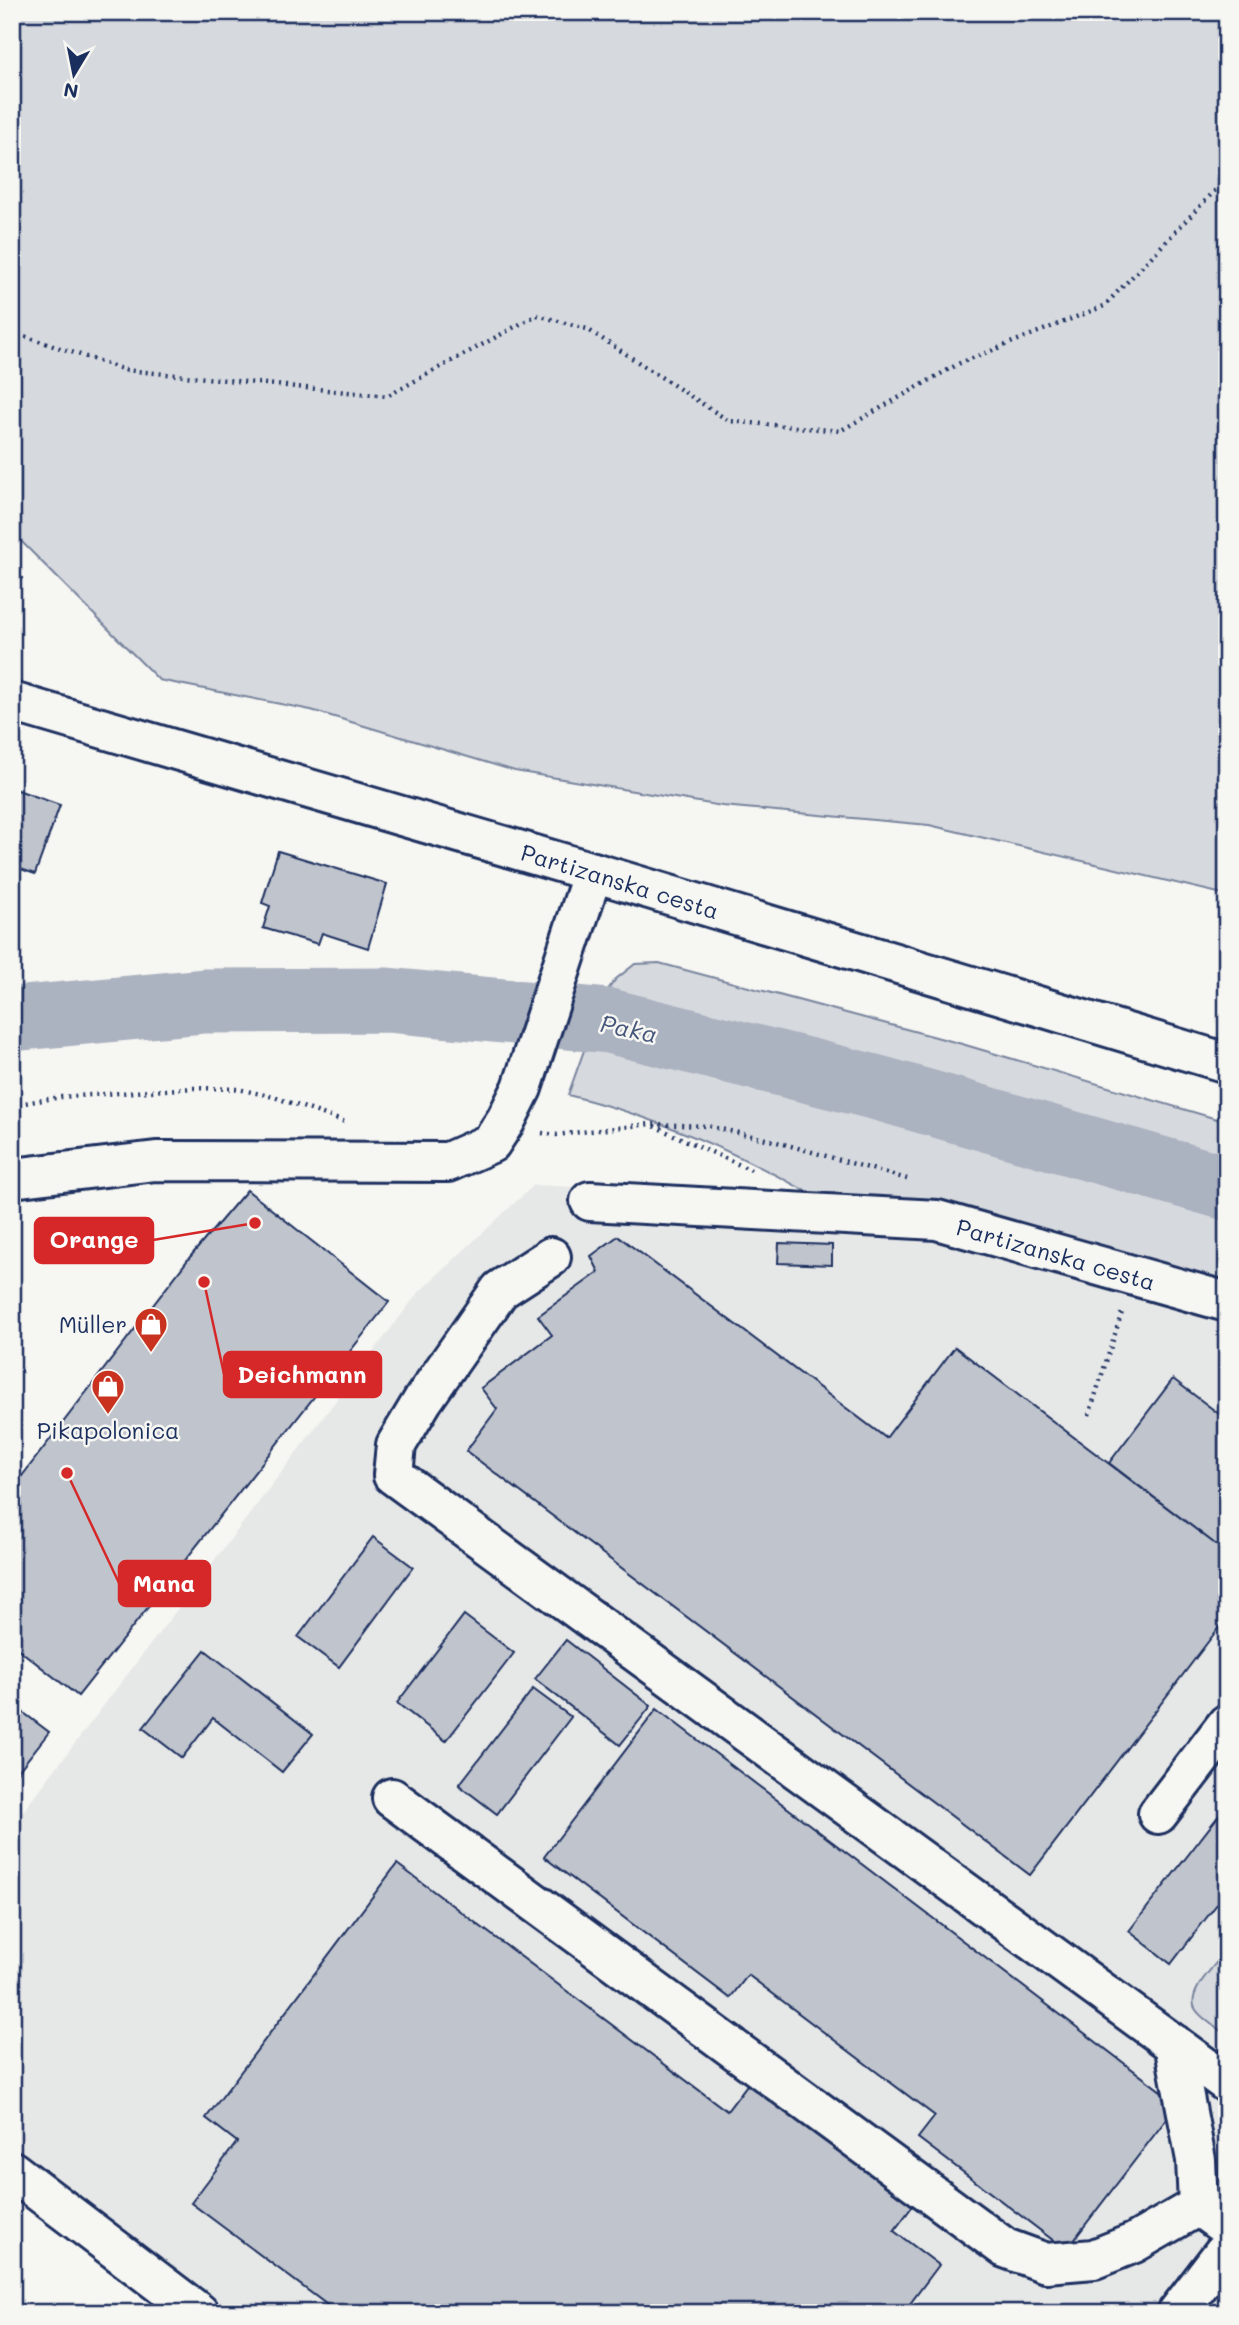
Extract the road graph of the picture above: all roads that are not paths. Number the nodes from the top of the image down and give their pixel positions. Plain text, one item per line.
1 (12, 702) edge
2 (593, 872) junction
3 (1227, 1063) edge
4 (12, 1178) edge
5 (590, 1201) dead end
6 (551, 1257) dead end
7 (1227, 1302) edge
8 (1227, 1724) edge
9 (392, 1798) dead end
10 (1158, 1814) dead end
11 (1174, 2044) junction
12 (1227, 2083) edge
13 (12, 2171) edge
14 (1212, 2217) edge
15 (1227, 2248) edge
16 (199, 2313) edge
17 (1177, 2313) edge

1 - 2 street, Partizanska cesta
2 - 3 street, Partizanska cesta
2 - 4 street
5 - 7 street, Partizanska cesta
6 - 11 street
8 - 10 street
9 - 14 street
11 - 12 street
11 - 14 street
13 - 16 street
15 - 17 street

